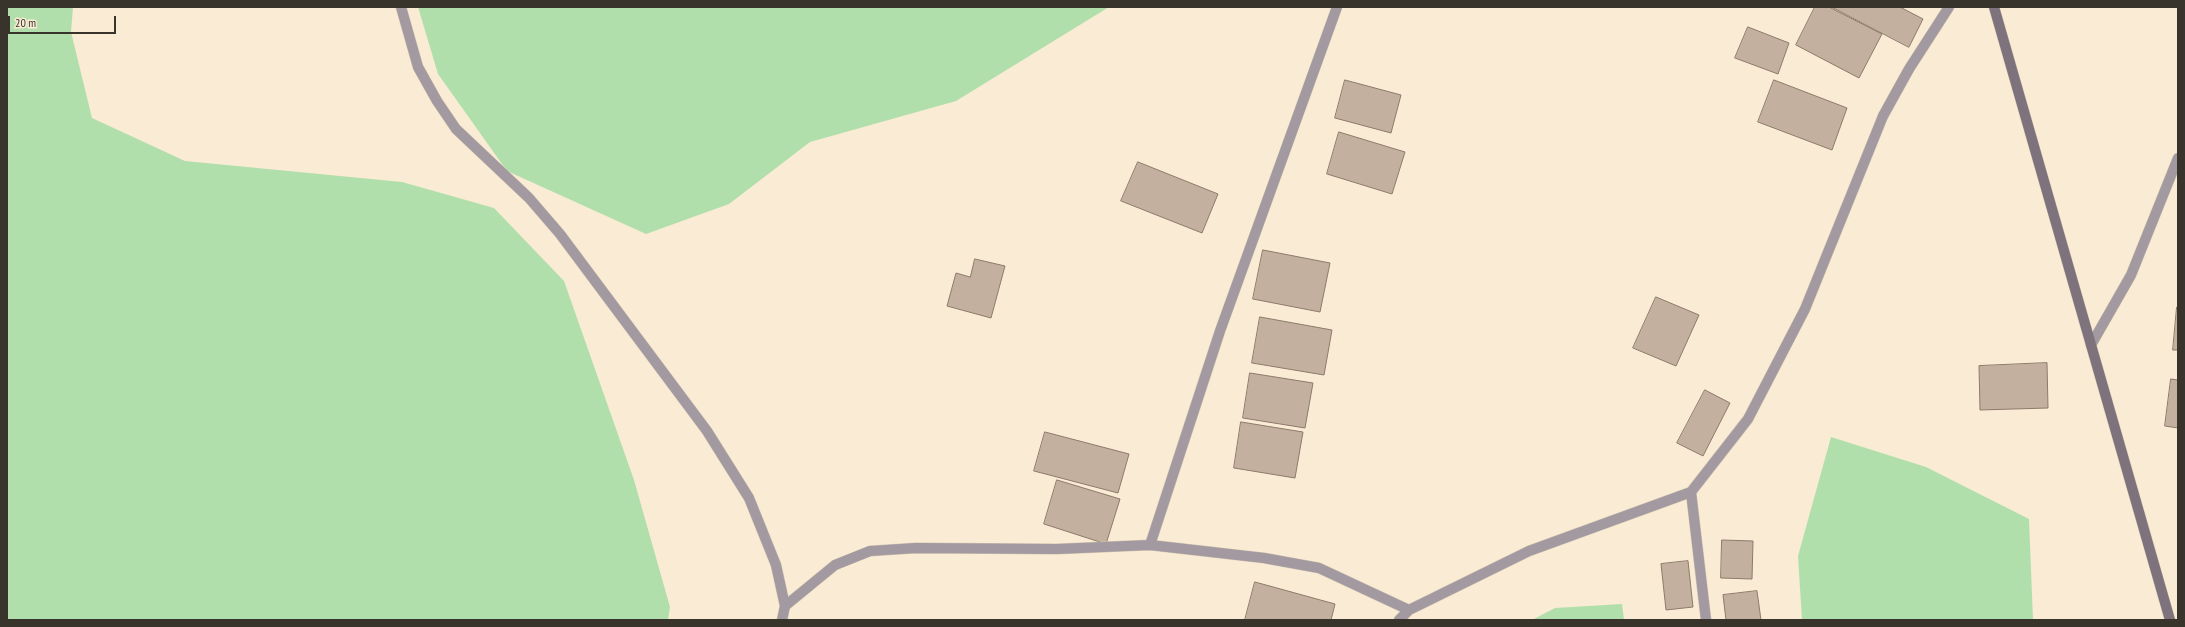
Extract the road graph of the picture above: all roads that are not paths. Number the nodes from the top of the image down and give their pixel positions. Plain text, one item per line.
1 (401, 7) edge
2 (1336, 7) edge
3 (1949, 7) edge
4 (1994, 7) edge
5 (2178, 158) edge
6 (2091, 345) junction
7 (1691, 492) junction
8 (1150, 545) junction
9 (785, 606) junction
10 (1409, 610) junction
11 (782, 620) edge
12 (1399, 620) edge
13 (1706, 620) edge
14 (2170, 620) edge

1 - 9 street
2 - 8 street
3 - 7 street
4 - 6 street
5 - 6 street
6 - 14 street
7 - 10 street
7 - 13 street
8 - 9 street
8 - 10 street
9 - 11 street
10 - 12 street

